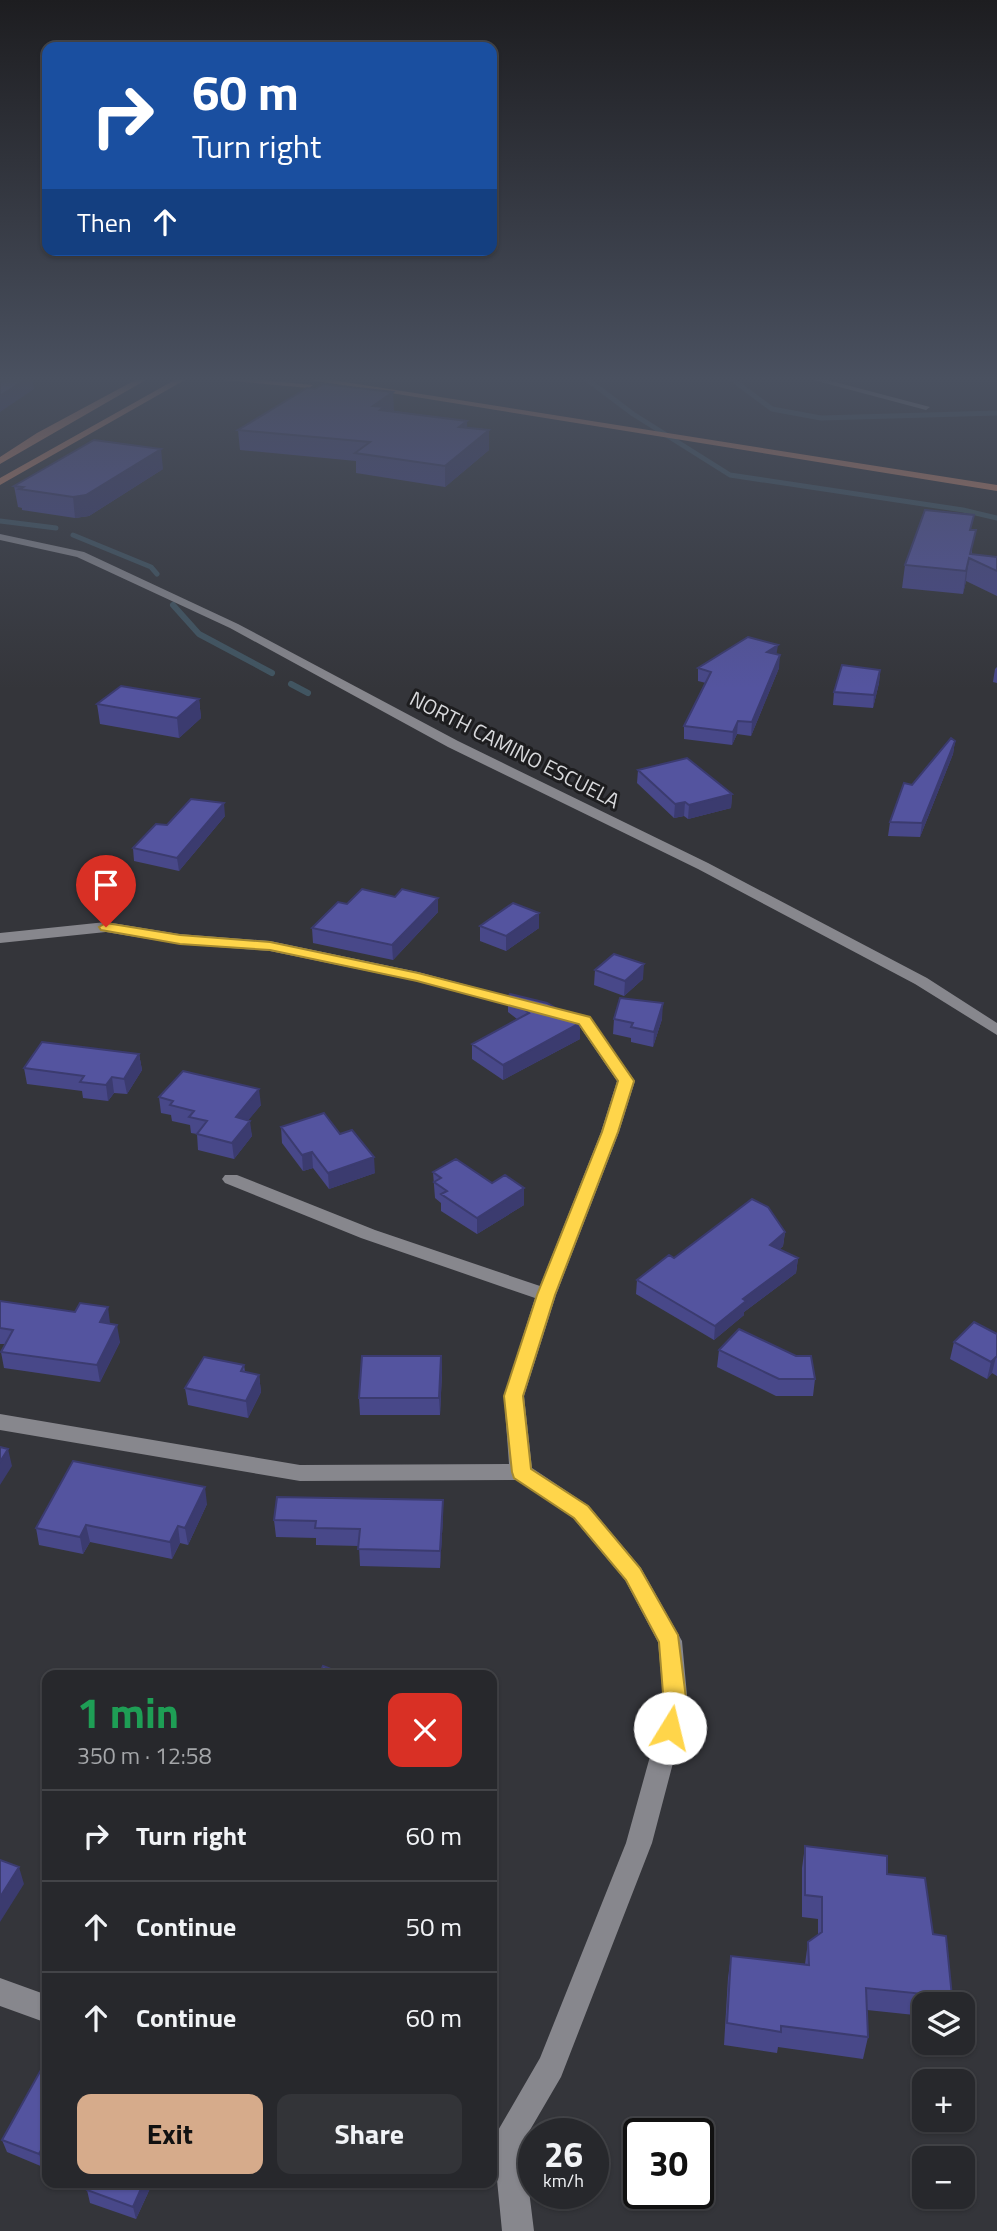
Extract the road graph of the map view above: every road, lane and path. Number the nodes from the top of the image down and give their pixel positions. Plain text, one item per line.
1 (954, 481) edge
2 (997, 488) edge
3 (0, 537) edge
4 (0, 939) edge
5 (997, 1030) edge
6 (231, 1179) dead end
7 (546, 1295) junction
8 (0, 1422) edge
9 (522, 1472) junction
10 (0, 1992) edge
11 (42, 2007) edge
12 (500, 2137) edge
13 (518, 2231) edge

1 - 2 main road
3 - 5 street, NORTH CAMINO ESCUELA
4 - 7 street
6 - 7 street
7 - 9 street
8 - 9 street
9 - 12 street
10 - 11 street
12 - 13 street

